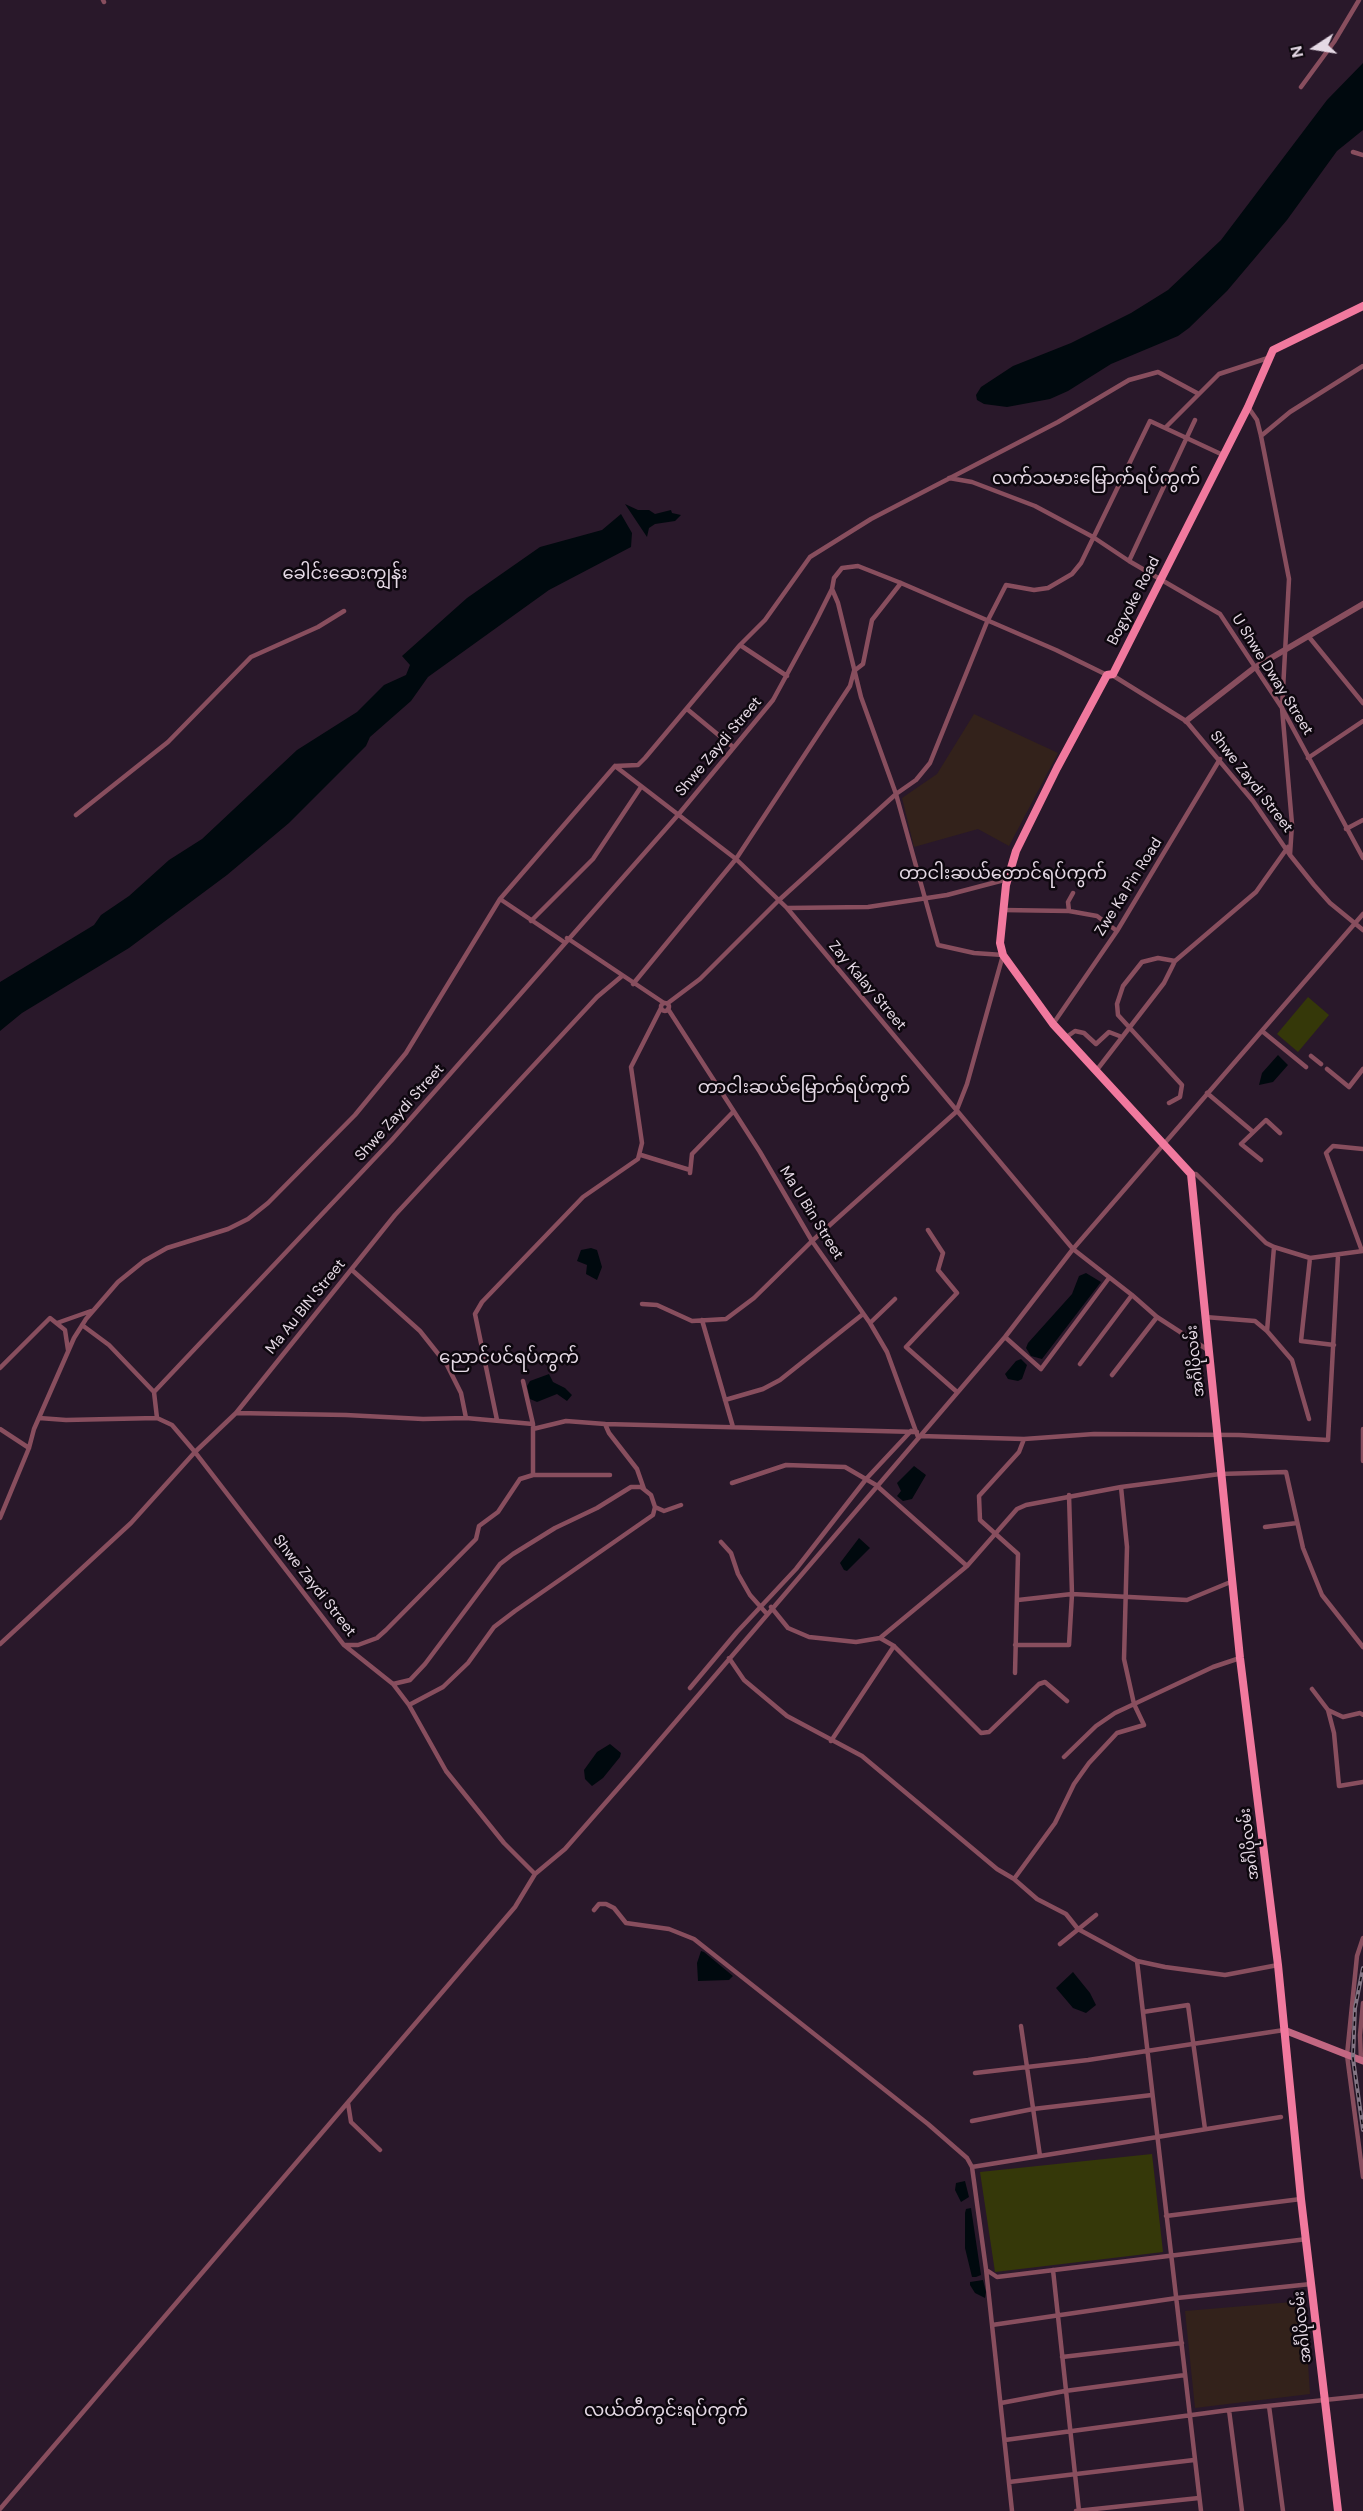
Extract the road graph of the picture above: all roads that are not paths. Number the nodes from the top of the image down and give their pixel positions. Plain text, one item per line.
1 (1359, 0) edge
2 (1300, 87) dead end
3 (1353, 152) dead end
4 (1363, 155) edge
5 (1363, 306) edge
6 (1271, 357) junction
7 (1363, 366) edge
8 (1197, 393) junction
9 (1248, 407) junction
10 (1195, 420) dead end
11 (1166, 427) junction
12 (1262, 436) junction
13 (1188, 438) junction
14 (1223, 455) junction
15 (950, 478) junction
16 (1093, 537) junction
17 (1129, 561) junction
18 (1161, 579) junction
19 (901, 583) junction
20 (832, 589) junction
21 (1363, 604) edge
22 (345, 611) dead end
23 (987, 622) junction
24 (1309, 637) junction
25 (740, 645) junction
26 (1287, 650) junction
27 (1254, 668) junction
28 (854, 671) junction
29 (1109, 675) junction
30 (787, 676) junction
31 (1363, 703) edge
32 (1282, 708) junction
33 (687, 709) junction
34 (1186, 721) junction
35 (1363, 721) edge
36 (733, 747) junction
37 (1308, 758) junction
38 (1220, 759) junction
39 (615, 766) junction
40 (641, 788) junction
41 (896, 794) junction
42 (76, 814) dead end
43 (678, 815) junction
44 (1363, 820) edge
45 (1346, 829) junction
46 (1292, 841) junction
47 (1287, 848) junction
48 (1290, 855) junction
49 (1363, 858) edge
50 (736, 859) junction
51 (1008, 879) junction
52 (1073, 893) dead end
53 (923, 897) junction
54 (500, 899) junction
55 (778, 901) junction
56 (787, 908) junction
57 (1003, 910) junction
58 (1069, 911) junction
59 (1363, 914) edge
60 (531, 921) junction
61 (1354, 925) junction
62 (1363, 930) edge
63 (1117, 931) junction
64 (565, 940) junction
65 (1004, 955) junction
66 (1175, 961) junction
67 (621, 976) junction
68 (633, 984) junction
69 (665, 1006) junction
70 (1053, 1024) junction
71 (1129, 1028) junction
72 (1262, 1031) junction
73 (1122, 1037) junction
74 (1065, 1038) junction
75 (1311, 1056) dead end
76 (1322, 1064) dead end
77 (1306, 1067) dead end
78 (1327, 1069) dead end
79 (1363, 1069) edge
80 (1096, 1071) junction
81 (1207, 1093) junction
82 (1169, 1103) dead end
83 (733, 1112) junction
84 (956, 1112) junction
85 (1252, 1131) junction
86 (1280, 1132) dead end
87 (1165, 1146) junction
88 (1363, 1149) edge
89 (641, 1155) junction
90 (1261, 1160) dead end
91 (1191, 1174) junction
92 (928, 1230) dead end
93 (812, 1241) junction
94 (1274, 1247) junction
95 (1073, 1250) junction
96 (1363, 1251) edge
97 (1338, 1256) junction
98 (1310, 1258) junction
99 (352, 1270) junction
100 (1109, 1278) junction
101 (1132, 1295) junction
102 (895, 1299) dead end
103 (642, 1304) dead end
104 (94, 1310) junction
105 (863, 1314) junction
106 (1157, 1317) junction
107 (1205, 1317) junction
108 (702, 1320) junction
109 (57, 1323) junction
110 (870, 1323) junction
111 (82, 1325) junction
112 (1267, 1331) junction
113 (1005, 1337) junction
114 (1334, 1345) junction
115 (68, 1350) junction
116 (1208, 1350) junction
117 (1080, 1364) dead end
118 (0, 1368) edge
119 (1112, 1375) dead end
120 (523, 1381) dead end
121 (154, 1392) junction
122 (957, 1392) junction
123 (725, 1400) junction
124 (236, 1413) junction
125 (39, 1418) junction
126 (157, 1418) junction
127 (466, 1418) junction
128 (1309, 1419) dead end
129 (497, 1420) junction
130 (605, 1424) junction
131 (533, 1427) junction
132 (734, 1427) junction
133 (0, 1429) edge
134 (1363, 1430) edge
135 (916, 1434) junction
136 (1217, 1436) junction
137 (1024, 1439) junction
138 (29, 1448) junction
139 (1363, 1448) edge
140 (195, 1452) junction
141 (1363, 1461) edge
142 (1220, 1474) junction
143 (533, 1475) junction
144 (610, 1475) dead end
145 (867, 1478) junction
146 (732, 1483) dead end
147 (876, 1485) junction
148 (1121, 1487) junction
149 (644, 1489) junction
150 (1069, 1495) junction
151 (681, 1505) dead end
152 (656, 1507) junction
153 (0, 1518) edge
154 (1297, 1523) junction
155 (1265, 1527) dead end
156 (997, 1533) junction
157 (721, 1542) dead end
158 (967, 1566) junction
159 (1233, 1581) junction
160 (1072, 1594) junction
161 (1124, 1598) junction
162 (1018, 1600) junction
163 (760, 1606) junction
164 (771, 1607) junction
165 (766, 1614) junction
166 (880, 1638) junction
167 (0, 1644) edge
168 (344, 1645) junction
169 (894, 1646) junction
170 (1015, 1646) junction
171 (1363, 1647) edge
172 (729, 1658) junction
173 (1240, 1658) junction
174 (1015, 1672) dead end
175 (393, 1684) junction
176 (690, 1688) dead end
177 (1312, 1689) dead end
178 (1067, 1701) dead end
179 (1134, 1704) junction
180 (409, 1705) junction
181 (1329, 1710) junction
182 (1363, 1715) edge
183 (831, 1741) junction
184 (1064, 1756) dead end
185 (1363, 1782) edge
186 (535, 1874) junction
187 (1014, 1879) junction
188 (594, 1910) dead end
189 (1096, 1915) dead end
190 (1078, 1929) junction
191 (1363, 1938) edge
192 (1060, 1944) dead end
193 (1137, 1961) junction
194 (1278, 1965) junction
195 (1363, 2003) edge
196 (1143, 2012) junction
197 (1021, 2026) dead end
198 (1284, 2030) junction
199 (1192, 2044) junction
200 (1145, 2051) junction
201 (1347, 2055) junction
202 (1362, 2060) edge
203 (1028, 2066) junction
204 (975, 2073) dead end
205 (1152, 2095) junction
206 (348, 2103) junction
207 (1033, 2109) junction
208 (1281, 2117) dead end
209 (972, 2121) dead end
210 (1205, 2129) junction
211 (1158, 2137) junction
212 (380, 2150) dead end
213 (1040, 2156) junction
214 (972, 2167) junction
215 (1363, 2177) edge
216 (1301, 2199) junction
217 (1166, 2216) junction
218 (1307, 2238) junction
219 (1171, 2256) junction
220 (986, 2269) junction
221 (1053, 2270) junction
222 (1313, 2284) junction
223 (1177, 2298) junction
224 (1058, 2314) junction
225 (992, 2325) junction
226 (1182, 2343) junction
227 (1062, 2357) junction
228 (1185, 2375) junction
229 (1065, 2391) junction
230 (1363, 2396) edge
231 (1325, 2400) junction
232 (1001, 2403) junction
233 (1269, 2406) junction
234 (1229, 2410) junction
235 (1190, 2416) junction
236 (1070, 2432) junction
237 (1005, 2440) junction
238 (1194, 2460) junction
239 (1074, 2474) junction
240 (1009, 2482) junction
241 (1199, 2498) junction
242 (0, 2509) edge
243 (1012, 2511) edge
244 (1078, 2511) edge
245 (1201, 2511) edge
246 (1242, 2511) edge
247 (1283, 2511) edge
248 (1338, 2511) edge

1 - 2 street
3 - 4 street
5 - 6 main road
6 - 8 street
6 - 9 main road, Bogyoke Road
7 - 12 street
8 - 11 street
8 - 15 street
9 - 12 street
9 - 14 main road, Bogyoke Road
10 - 13 street
11 - 13 street
11 - 16 street
12 - 26 street
13 - 14 street
13 - 17 street
14 - 18 main road, Bogyoke Road
15 - 16 street, U Shwe Dway Street
15 - 25 street
16 - 17 street, U Shwe Dway Street
16 - 23 street
17 - 18 street, U Shwe Dway Street
18 - 27 street, U Shwe Dway Street
18 - 29 main road, Bogyoke Road
19 - 20 street, Shwe Zaydi Street
19 - 23 street, Shwe Zaydi Street
19 - 28 street
20 - 28 street
20 - 30 street, Shwe Zaydi Street
21 - 24 street
22 - 42 street
23 - 29 street, Shwe Zaydi Street
23 - 41 street
24 - 26 street
24 - 31 street
25 - 30 street
25 - 33 street
26 - 27 street
26 - 32 street
27 - 32 street, U Shwe Dway Street
27 - 34 street
28 - 41 street
28 - 50 street
29 - 34 street, Shwe Zaydi Street
29 - 51 main road, Bogyoke Road
30 - 36 street, Shwe Zaydi Street
32 - 37 street, U Shwe Dway Street
32 - 46 street
33 - 36 street
33 - 39 street
34 - 38 street, Shwe Zaydi Street
35 - 37 street
36 - 43 street, Shwe Zaydi Street
37 - 45 street, U Shwe Dway Street
38 - 47 street, Shwe Zaydi Street
38 - 63 street, Zwe Ka Pin Road
39 - 40 street, Zay Kalay Street
39 - 54 street
40 - 43 street, Zay Kalay Street
40 - 60 street
41 - 53 street
41 - 55 street
43 - 50 street, Zay Kalay Street
43 - 64 street, Shwe Zaydi Street
44 - 45 street
45 - 49 street, U Shwe Dway Street
46 - 47 street
46 - 48 street
47 - 48 street, Shwe Zaydi Street
47 - 66 street
48 - 61 street, Shwe Zaydi Street
50 - 55 street, Zay Kalay Street
50 - 68 street
51 - 53 street
51 - 57 main road, Bogyoke Road
52 - 58 street
53 - 56 street
53 - 65 street
54 - 60 street, Ma U Bin Street
54 - 104 street
55 - 56 street, Zay Kalay Street
55 - 69 street
56 - 84 street, Zay Kalay Street
57 - 58 street
57 - 65 main road, Bogyoke Road
58 - 63 street
59 - 61 street
60 - 64 street, Ma U Bin Street
61 - 62 street, Shwe Zaydi Street
61 - 72 street
63 - 70 street, Zwe Ka Pin Road
64 - 67 street, Ma U Bin Street
64 - 121 street, Shwe Zaydi Street
65 - 70 main road
65 - 84 street
66 - 71 street
66 - 71 street
67 - 68 street, Ma U Bin Street
67 - 99 street, Ma Au BIN Street
68 - 69 street, Ma U Bin Street
69 - 83 street, Ma U Bin Street
69 - 89 street
70 - 74 main road
71 - 73 street
71 - 82 street
72 - 77 street
72 - 81 street
73 - 74 street
73 - 80 street
74 - 80 main road
75 - 76 street
78 - 79 street
80 - 87 main road
81 - 85 street
81 - 87 street
83 - 89 street
83 - 93 street, Ma U Bin Street
84 - 93 street
84 - 95 street, Zay Kalay Street
85 - 86 street
85 - 90 street
87 - 91 main road
87 - 95 street
88 - 96 street
89 - 129 street
91 - 94 street
91 - 107 main road, အင်္ဂါပိုလမ်း
92 - 122 street
93 - 105 street, Ma U Bin Street
93 - 108 street
94 - 98 street
94 - 112 street
95 - 100 street, Zay Kalay Street
95 - 113 street
96 - 97 street
97 - 98 street
97 - 114 street
98 - 114 street
99 - 124 street, Ma Au BIN Street
99 - 127 street
100 - 101 street, Zay Kalay Street
100 - 113 street
101 - 106 street, Zay Kalay Street
101 - 117 street
102 - 110 street
103 - 108 street
104 - 109 street
104 - 111 street
105 - 110 street, Ma U Bin Street
105 - 123 street
106 - 116 street, Zay Kalay Street
106 - 119 street
107 - 112 street
107 - 116 main road, အင်္ဂါပိုလမ်း
108 - 123 street
109 - 115 street
109 - 118 street
110 - 135 street, Ma U Bin Street
111 - 115 street
111 - 121 street
112 - 128 street
113 - 122 street
114 - 136 street
115 - 125 street
116 - 136 main road, အင်္ဂါပိုလမ်း
120 - 131 street
121 - 126 street
122 - 135 street
123 - 132 street
124 - 127 street
124 - 140 street, Ma Au BIN Street
125 - 126 street
125 - 138 street
126 - 140 street, Shwe Zaydi Street
127 - 129 street
129 - 131 street
130 - 131 street
130 - 132 street
130 - 149 street
131 - 143 street
132 - 135 street
133 - 138 street
134 - 139 street
135 - 137 street
135 - 145 street
135 - 147 street
136 - 137 street
136 - 142 main road, အင်္ဂါပိုလမ်း
137 - 156 street
138 - 153 street
139 - 141 street
140 - 167 street, Ma Au BIN Street
140 - 168 street, Shwe Zaydi Street
142 - 148 street
142 - 154 street
142 - 159 main road, အင်္ဂါပိုလမ်း
143 - 144 street
143 - 168 street
145 - 146 street
145 - 147 street
145 - 163 street
147 - 158 street
147 - 164 street
148 - 150 street
148 - 161 street
149 - 152 street
149 - 175 street
150 - 156 street
150 - 160 street
151 - 152 street
152 - 180 street
154 - 155 street
154 - 171 street
156 - 158 street
156 - 162 street
157 - 163 street
158 - 166 street
159 - 161 street
159 - 173 main road, အင်္ဂါပိုလမ်း
160 - 161 street
160 - 162 street
160 - 170 street
161 - 179 street
162 - 170 street
163 - 165 street
163 - 176 street
164 - 165 street
164 - 166 street
165 - 172 street
166 - 169 street
168 - 175 street, Shwe Zaydi Street
169 - 178 street
169 - 183 street
170 - 174 street
172 - 183 street
172 - 186 street
173 - 179 street
173 - 194 main road, အင်္ဂါပိုလမ်း
175 - 180 street, Shwe Zaydi Street
177 - 181 street
179 - 184 street
179 - 187 street
180 - 186 street, Shwe Zaydi Street
181 - 182 street
181 - 185 street
183 - 187 street
186 - 206 street
187 - 190 street
188 - 214 street
189 - 190 street
190 - 192 street
190 - 193 street
191 - 201 street
193 - 194 street
193 - 196 street
194 - 198 main road, အင်္ဂါပိုလမ်း
195 - 202 street
196 - 199 street
196 - 200 street
197 - 203 street
198 - 199 street
198 - 201 main road
198 - 216 main road, အင်္ဂါပိုလမ်း
199 - 200 street
199 - 210 street
200 - 203 street
200 - 205 street
201 - 202 main road
201 - 215 street
203 - 204 street
203 - 207 street
205 - 207 street
205 - 211 street
206 - 212 street
206 - 242 street
207 - 209 street
207 - 213 street
208 - 210 street
210 - 211 street
211 - 213 street
211 - 217 street
213 - 214 street
214 - 220 street
216 - 217 street
216 - 218 main road, အင်္ဂါပိုလမ်း
217 - 219 street
218 - 219 street
218 - 222 main road, အင်္ဂါပိုလမ်း
219 - 221 street
219 - 223 street
220 - 221 street
220 - 225 street
221 - 224 street
222 - 223 street
222 - 231 main road, အင်္ဂါပိုလမ်း
223 - 224 street
223 - 226 street
224 - 225 street
224 - 227 street
225 - 232 street
226 - 227 street
226 - 228 street
227 - 229 street
228 - 229 street
228 - 235 street
229 - 232 street
229 - 236 street
230 - 231 street
231 - 233 street
231 - 248 main road, အင်္ဂါပိုလမ်း
232 - 237 street
233 - 234 street
233 - 247 street
234 - 235 street
234 - 246 street
235 - 236 street
235 - 238 street
236 - 237 street
236 - 239 street
237 - 240 street
238 - 239 street
238 - 241 street
239 - 240 street
239 - 244 street
240 - 243 street
241 - 244 street
241 - 245 street

